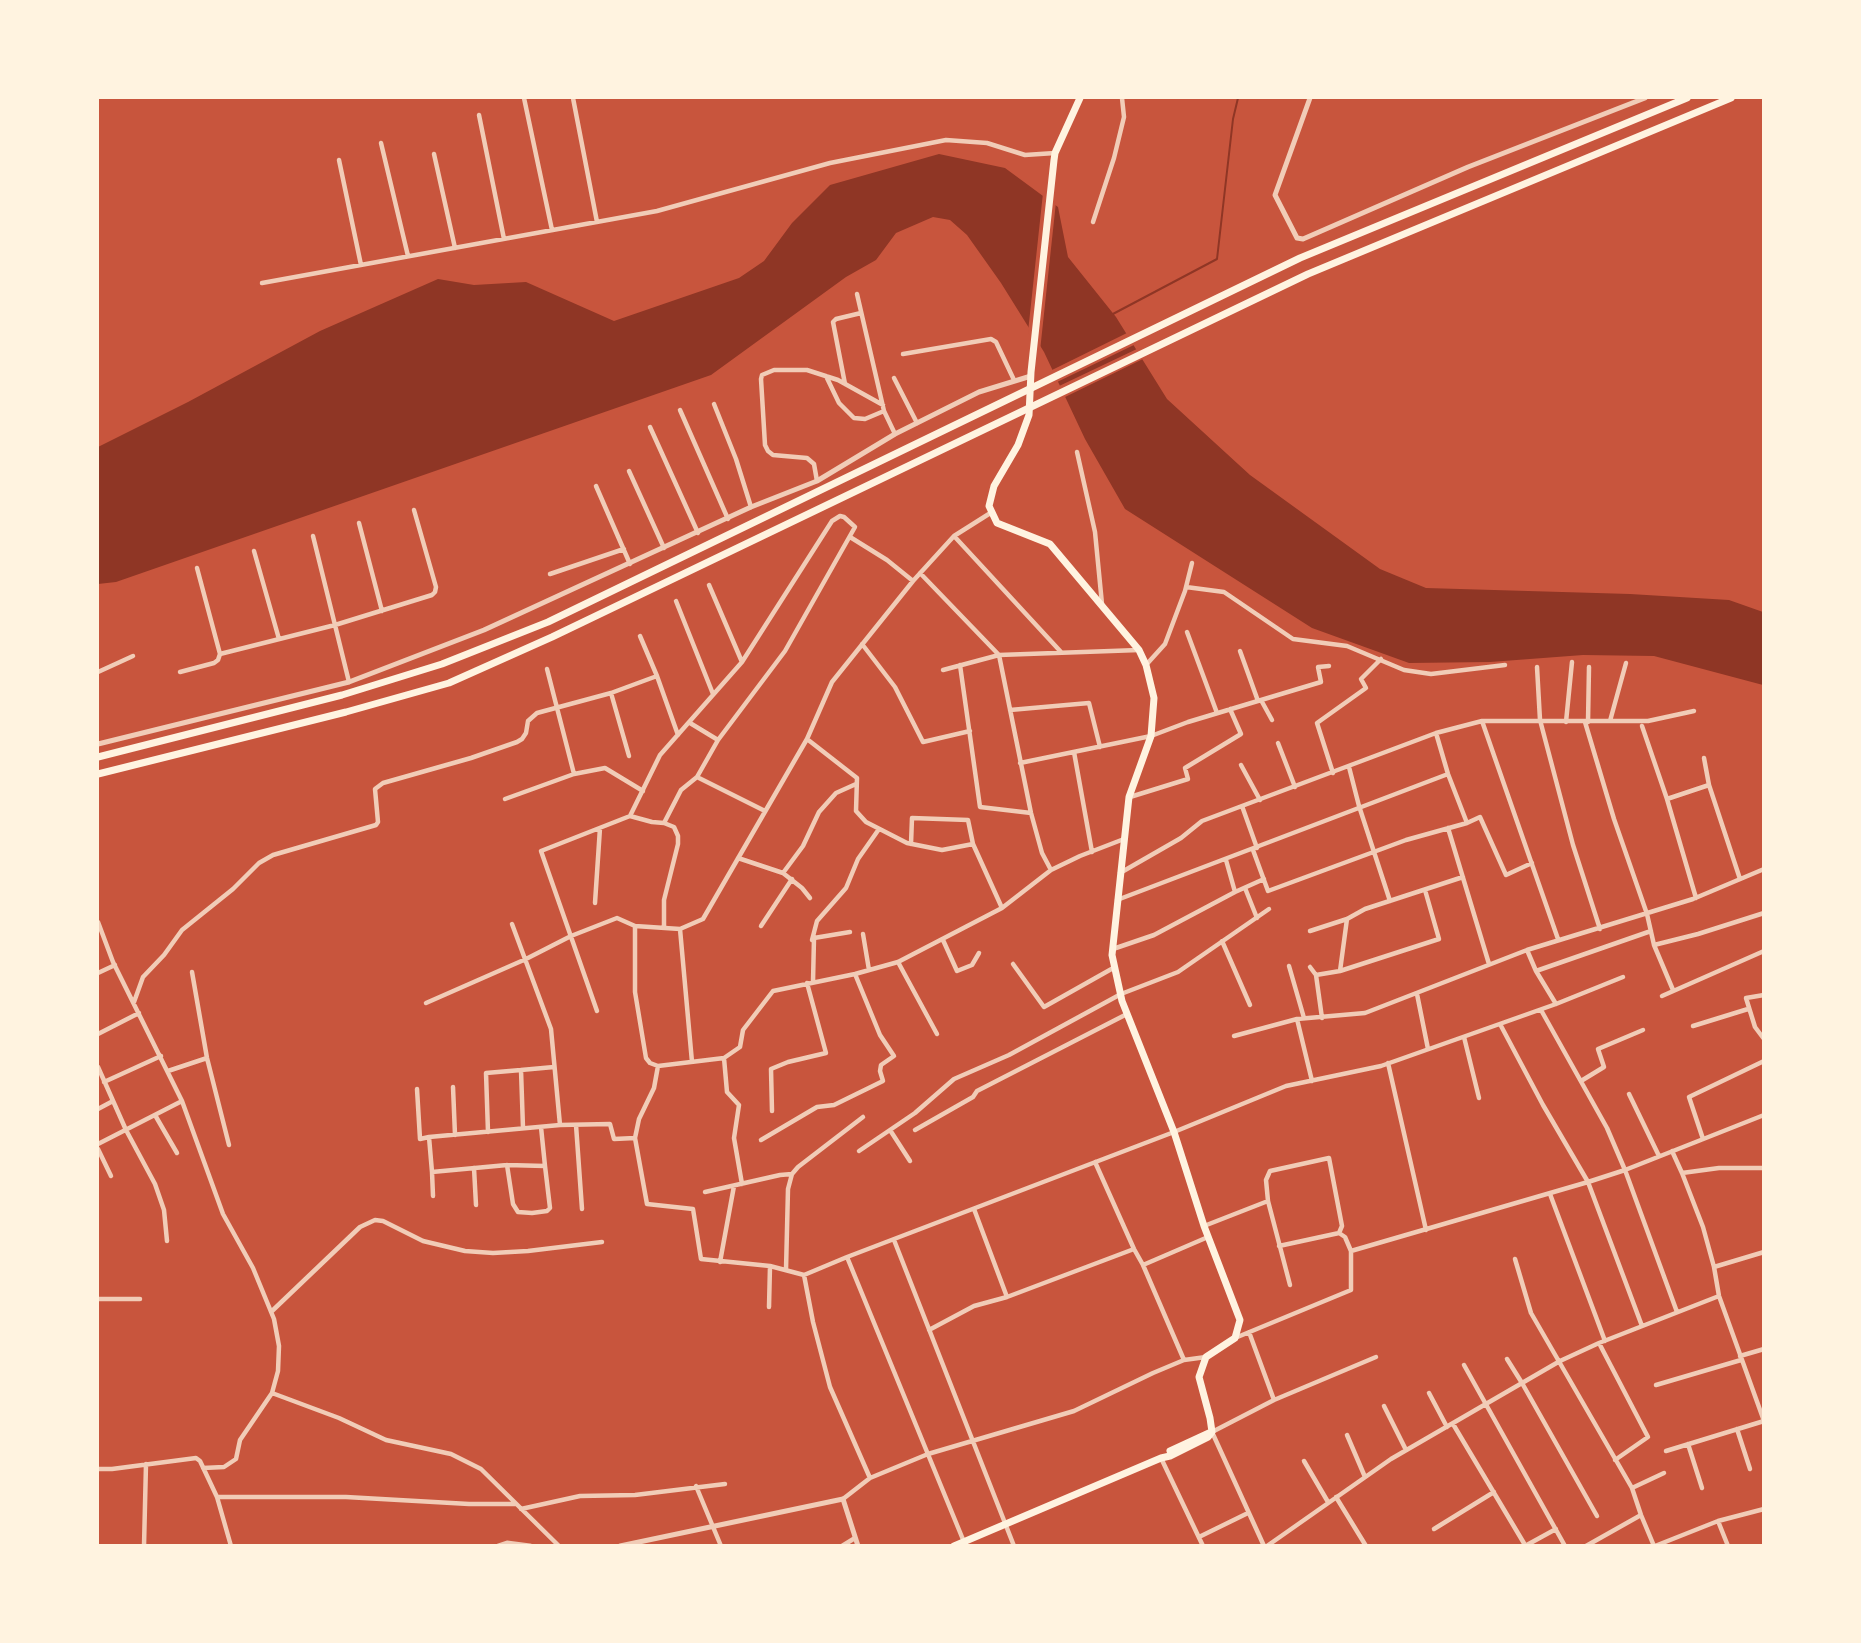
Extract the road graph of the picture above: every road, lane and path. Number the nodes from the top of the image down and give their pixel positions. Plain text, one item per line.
1 (524, 98) edge
2 (573, 98) edge
3 (1080, 98) edge
4 (1122, 98) edge
5 (1310, 98) edge
6 (1645, 98) edge
7 (1687, 98) edge
8 (1731, 98) edge
9 (478, 115) dead end
10 (381, 143) dead end
11 (434, 154) dead end
12 (1055, 156) junction
13 (339, 160) dead end
14 (597, 222) junction
15 (1093, 222) dead end
16 (552, 230) junction
17 (504, 239) junction
18 (455, 248) junction
19 (408, 256) junction
20 (361, 265) junction
21 (262, 283) dead end
22 (857, 294) dead end
23 (861, 313) junction
24 (903, 354) dead end
25 (1031, 374) junction
26 (826, 376) junction
27 (894, 378) dead end
28 (1014, 380) junction
29 (845, 384) junction
30 (714, 404) dead end
31 (884, 408) junction
32 (680, 410) dead end
33 (917, 423) junction
34 (650, 427) dead end
35 (895, 434) junction
36 (1077, 452) dead end
37 (629, 471) dead end
38 (817, 481) junction
39 (596, 486) dead end
40 (751, 507) junction
41 (414, 510) dead end
42 (992, 512) junction
43 (728, 519) junction
44 (359, 522) dead end
45 (698, 533) junction
46 (313, 536) dead end
47 (954, 536) junction
48 (850, 537) junction
49 (664, 548) junction
50 (624, 549) junction
51 (254, 551) dead end
52 (1192, 563) dead end
53 (630, 564) junction
54 (197, 568) dead end
55 (920, 573) junction
56 (550, 574) dead end
57 (914, 580) junction
58 (709, 585) dead end
59 (1186, 587) junction
60 (676, 601) dead end
61 (1102, 604) junction
62 (382, 610) junction
63 (335, 625) junction
64 (1187, 633) dead end
65 (640, 636) dead end
66 (279, 639) junction
67 (862, 644) junction
68 (1139, 650) junction
69 (1240, 651) dead end
70 (1061, 652) junction
71 (220, 654) junction
72 (999, 655) junction
73 (133, 656) dead end
74 (1380, 659) junction
75 (742, 662) junction
76 (1572, 662) dead end
77 (1626, 663) dead end
78 (960, 665) junction
79 (1146, 665) junction
80 (1505, 665) dead end
81 (1329, 666) dead end
82 (1537, 667) dead end
83 (1589, 667) dead end
84 (547, 669) dead end
85 (943, 670) dead end
86 (98, 672) edge
87 (180, 672) dead end
88 (657, 676) junction
89 (349, 682) junction
90 (611, 693) junction
91 (713, 694) junction
92 (1259, 701) junction
93 (557, 707) junction
94 (1230, 709) junction
95 (1010, 710) junction
96 (1695, 711) dead end
97 (1217, 713) junction
98 (1272, 720) dead end
99 (1540, 720) junction
100 (1610, 721) junction
101 (1482, 722) junction
102 (1566, 722) junction
103 (1587, 722) junction
104 (690, 723) junction
105 (1642, 726) dead end
106 (970, 731) junction
107 (1436, 733) junction
108 (678, 735) junction
109 (1151, 736) junction
110 (807, 739) junction
111 (718, 740) junction
112 (1278, 743) dead end
113 (98, 744) edge
114 (1100, 747) junction
115 (1074, 752) junction
116 (629, 756) dead end
117 (98, 757) edge
118 (1704, 758) dead end
119 (1020, 763) junction
120 (1241, 765) dead end
121 (1349, 767) junction
122 (1333, 773) junction
123 (98, 774) edge
124 (574, 774) junction
125 (1448, 774) junction
126 (696, 777) junction
127 (856, 784) junction
128 (1709, 785) junction
129 (1295, 787) junction
130 (643, 791) junction
131 (1130, 797) junction
132 (505, 799) dead end
133 (1667, 799) junction
134 (1260, 800) junction
135 (1242, 806) junction
136 (1359, 806) junction
137 (765, 811) junction
138 (1032, 813) junction
139 (630, 816) junction
140 (664, 823) junction
141 (1467, 823) junction
142 (600, 828) junction
143 (1448, 828) junction
144 (879, 829) junction
145 (1124, 839) junction
146 (911, 844) junction
147 (973, 844) junction
148 (1255, 849) junction
149 (1092, 852) junction
150 (1374, 852) junction
151 (738, 858) junction
152 (1226, 860) junction
153 (1532, 863) junction
154 (1764, 869) edge
155 (1051, 870) junction
156 (783, 873) junction
157 (1120, 873) junction
158 (1463, 877) junction
159 (792, 879) junction
160 (1264, 879) junction
161 (1740, 879) junction
162 (1245, 888) junction
163 (1425, 890) junction
164 (1235, 891) junction
165 (810, 898) dead end
166 (1696, 898) junction
167 (1117, 900) junction
168 (1390, 901) junction
169 (595, 903) dead end
170 (1002, 908) junction
171 (1269, 909) dead end
172 (1764, 913) edge
173 (1647, 914) junction
174 (1257, 918) junction
175 (1347, 919) junction
176 (98, 922) edge
177 (512, 924) dead end
178 (761, 926) dead end
179 (635, 927) junction
180 (664, 928) junction
181 (680, 929) junction
182 (1600, 929) junction
183 (1310, 931) dead end
184 (1651, 931) junction
185 (850, 932) dead end
186 (862, 934) dead end
187 (571, 936) junction
188 (1558, 939) junction
189 (812, 940) junction
190 (943, 940) junction
191 (1222, 941) junction
192 (1654, 945) junction
193 (1113, 949) junction
194 (1527, 950) junction
195 (1764, 951) edge
196 (979, 953) dead end
197 (526, 959) junction
198 (898, 962) junction
199 (1012, 964) dead end
200 (1490, 964) junction
201 (115, 965) junction
202 (1289, 966) dead end
203 (1114, 967) junction
204 (1310, 967) dead end
205 (869, 970) junction
206 (1340, 971) junction
207 (1536, 971) junction
208 (98, 972) edge
209 (192, 972) dead end
210 (855, 974) junction
211 (1316, 975) junction
212 (1623, 978) dead end
213 (813, 982) junction
214 (807, 983) junction
215 (1673, 990) junction
216 (1120, 994) junction
217 (1417, 994) junction
218 (1764, 995) edge
219 (1662, 996) dead end
220 (134, 1002) junction
221 (426, 1003) dead end
222 (1556, 1004) junction
223 (1250, 1005) dead end
224 (1748, 1009) junction
225 (1541, 1010) junction
226 (597, 1011) dead end
227 (140, 1013) junction
228 (1128, 1014) junction
229 (1304, 1018) junction
230 (1322, 1018) junction
231 (1297, 1019) junction
232 (1500, 1024) junction
233 (1693, 1026) dead end
234 (1643, 1030) dead end
235 (98, 1034) edge
236 (937, 1034) dead end
237 (1234, 1036) dead end
238 (1464, 1037) junction
239 (1764, 1040) edge
240 (1428, 1050) junction
241 (161, 1056) junction
242 (207, 1058) junction
243 (724, 1058) junction
244 (1764, 1061) edge
245 (692, 1062) junction
246 (1388, 1064) junction
247 (658, 1066) junction
248 (98, 1067) edge
249 (554, 1067) junction
250 (521, 1070) junction
251 (168, 1071) junction
252 (1312, 1081) junction
253 (1581, 1081) junction
254 (105, 1082) junction
255 (453, 1087) dead end
256 (417, 1089) dead end
257 (1629, 1094) dead end
258 (1479, 1098) dead end
259 (113, 1101) junction
260 (182, 1101) junction
261 (98, 1109) edge
262 (772, 1111) dead end
263 (155, 1115) junction
264 (1764, 1115) edge
265 (863, 1116) dead end
266 (560, 1125) junction
267 (576, 1125) junction
268 (541, 1127) junction
269 (523, 1128) junction
270 (126, 1130) junction
271 (890, 1130) junction
272 (915, 1130) dead end
273 (488, 1132) junction
274 (1174, 1132) junction
275 (455, 1135) junction
276 (429, 1137) junction
277 (635, 1138) junction
278 (1703, 1139) junction
279 (761, 1140) dead end
280 (98, 1144) edge
281 (229, 1145) dead end
282 (98, 1149) edge
283 (859, 1151) dead end
284 (1672, 1151) junction
285 (177, 1153) dead end
286 (1659, 1156) junction
287 (910, 1161) dead end
288 (1095, 1162) junction
289 (507, 1165) junction
290 (545, 1166) junction
291 (474, 1168) junction
292 (1764, 1168) edge
293 (1625, 1170) junction
294 (432, 1172) junction
295 (1683, 1173) junction
296 (792, 1174) junction
297 (111, 1176) dead end
298 (1588, 1182) junction
299 (742, 1184) junction
300 (734, 1186) junction
301 (705, 1192) dead end
302 (1550, 1194) junction
303 (433, 1196) dead end
304 (1268, 1201) junction
305 (476, 1205) dead end
306 (582, 1209) dead end
307 (974, 1209) junction
308 (1204, 1226) junction
309 (1426, 1230) junction
310 (1339, 1233) junction
311 (1208, 1237) junction
312 (894, 1240) junction
313 (167, 1241) dead end
314 (602, 1242) dead end
315 (1279, 1246) junction
316 (1134, 1249) junction
317 (1351, 1251) junction
318 (1764, 1252) edge
319 (847, 1257) junction
320 (1515, 1259) dead end
321 (720, 1262) junction
322 (1143, 1265) junction
323 (770, 1266) junction
324 (1714, 1267) junction
325 (786, 1270) junction
326 (804, 1275) junction
327 (1290, 1285) dead end
328 (1719, 1296) junction
329 (1007, 1297) junction
330 (98, 1299) edge
331 (140, 1299) dead end
332 (769, 1307) dead end
333 (271, 1312) junction
334 (1677, 1312) junction
335 (1642, 1326) junction
336 (929, 1330) junction
337 (1249, 1332) junction
338 (1235, 1338) junction
339 (1605, 1341) junction
340 (1599, 1343) junction
341 (1764, 1349) edge
342 (1206, 1357) junction
343 (1376, 1357) dead end
344 (1740, 1358) junction
345 (1507, 1359) dead end
346 (1184, 1360) junction
347 (1560, 1361) junction
348 (1464, 1365) dead end
349 (1522, 1383) junction
350 (1656, 1385) dead end
351 (272, 1393) junction
352 (1429, 1393) dead end
353 (1274, 1400) junction
354 (1487, 1404) junction
355 (1384, 1406) dead end
356 (1764, 1421) edge
357 (1453, 1424) junction
358 (1447, 1427) junction
359 (1737, 1429) junction
360 (1212, 1432) junction
361 (1347, 1435) dead end
362 (971, 1440) junction
363 (1688, 1444) junction
364 (1406, 1450) junction
365 (1666, 1451) dead end
366 (928, 1454) junction
367 (1161, 1458) junction
368 (1614, 1460) junction
369 (1304, 1461) dead end
370 (146, 1464) junction
371 (203, 1468) junction
372 (98, 1469) edge
373 (1750, 1469) dead end
374 (1664, 1473) dead end
375 (1365, 1477) junction
376 (870, 1478) junction
377 (725, 1484) dead end
378 (696, 1486) junction
379 (1632, 1488) junction
380 (1702, 1488) dead end
381 (1494, 1492) junction
382 (217, 1497) junction
383 (1336, 1497) junction
384 (843, 1499) junction
385 (1328, 1502) junction
386 (516, 1504) junction
387 (521, 1509) junction
388 (1764, 1509) edge
389 (1248, 1513) junction
390 (1641, 1515) junction
391 (1597, 1516) dead end
392 (1718, 1521) junction
393 (1005, 1525) junction
394 (712, 1526) junction
395 (1434, 1528) dead end
396 (1556, 1529) junction
397 (1199, 1537) junction
398 (855, 1538) junction
399 (964, 1542) junction
400 (1274, 1543) edge
401 (144, 1545) edge
402 (231, 1545) edge
403 (498, 1545) edge
404 (530, 1545) edge
405 (559, 1545) edge
406 (620, 1545) edge
407 (721, 1545) edge
408 (842, 1545) edge
409 (858, 1545) edge
410 (954, 1545) edge
411 (1014, 1545) edge
412 (1203, 1545) edge
413 (1265, 1545) edge
414 (1366, 1545) edge
415 (1525, 1545) edge
416 (1565, 1545) edge
417 (1586, 1545) edge
418 (1654, 1545) edge
419 (1728, 1545) edge

1 - 16 street
2 - 14 street
3 - 12 main road
4 - 15 street
5 - 6 street
7 - 117 main road
8 - 123 main road
9 - 17 street
10 - 19 street
11 - 18 street
12 - 14 street
12 - 25 main road
13 - 20 street
14 - 16 street
16 - 17 street
17 - 18 street
18 - 19 street
19 - 20 street
20 - 21 street
22 - 23 street
23 - 29 street
23 - 31 street
24 - 28 street
25 - 28 street
25 - 42 main road
26 - 29 street
26 - 31 street
26 - 38 street
27 - 33 street
28 - 33 street
29 - 31 street
30 - 40 street
31 - 35 street
32 - 43 street
33 - 35 street
34 - 45 street
35 - 38 street
36 - 61 street
37 - 49 street
38 - 40 street
39 - 50 street
40 - 43 street
41 - 62 street
42 - 47 street
42 - 61 main road
43 - 45 street
44 - 62 street
45 - 49 street
46 - 63 street
47 - 55 street
47 - 70 street
48 - 57 street
48 - 75 street
48 - 111 street
49 - 53 street
50 - 53 street
50 - 56 street
51 - 66 street
52 - 59 street
53 - 89 street
54 - 71 street
55 - 57 street
55 - 72 street
57 - 67 street
58 - 75 street
59 - 74 street
59 - 79 street
60 - 91 street
61 - 68 main road
62 - 63 street
63 - 66 street
63 - 89 street
64 - 97 street
65 - 88 street
66 - 71 street
67 - 106 street
67 - 110 street
68 - 70 street
68 - 79 main road
69 - 92 street
70 - 72 street
71 - 87 street
72 - 78 street
72 - 95 street
73 - 86 street
74 - 80 street
74 - 122 street
75 - 91 street
76 - 102 street
77 - 100 street
78 - 85 street
78 - 106 street
79 - 109 main road
81 - 92 street
82 - 99 street
83 - 103 street
84 - 93 street
88 - 90 street
88 - 108 street
89 - 113 street
90 - 93 street
90 - 116 street
91 - 104 street
92 - 94 street
92 - 98 street
93 - 124 street
93 - 220 street
94 - 97 street
94 - 131 street
95 - 114 street
95 - 119 street
96 - 100 street
97 - 109 street
99 - 101 street
99 - 102 street
99 - 182 street
100 - 103 street
101 - 107 street
101 - 153 street
102 - 103 street
103 - 173 street
104 - 108 street
104 - 111 street
105 - 133 street
106 - 138 street
107 - 121 street
107 - 125 street
108 - 130 street
109 - 114 street
109 - 131 main road
110 - 127 street
110 - 137 street
111 - 126 street
112 - 129 street
114 - 115 street
115 - 119 street
115 - 149 street
118 - 128 street
119 - 138 street
120 - 134 street
121 - 122 street
121 - 136 street
122 - 129 street
124 - 130 street
124 - 132 street
125 - 136 street
125 - 141 street
126 - 137 street
126 - 140 street
127 - 144 street
127 - 156 street
128 - 133 street
128 - 161 street
129 - 134 street
130 - 139 street
131 - 145 main road
133 - 166 street
134 - 135 street
135 - 148 street
135 - 157 street
136 - 148 street
136 - 150 street
137 - 151 street
138 - 155 street
139 - 140 street
139 - 142 street
140 - 180 street
141 - 143 street
141 - 153 street
142 - 169 street
142 - 187 street
143 - 150 street
143 - 158 street
144 - 146 street
144 - 189 street
145 - 149 street
145 - 157 main road
146 - 147 street
146 - 147 street
147 - 170 street
148 - 152 street
148 - 160 street
149 - 155 street
150 - 160 street
150 - 168 street
151 - 156 street
151 - 181 street
152 - 164 street
152 - 167 street
153 - 188 street
154 - 161 street
155 - 170 street
156 - 159 street
157 - 167 main road
158 - 163 street
158 - 200 street
159 - 165 street
159 - 178 street
160 - 162 street
161 - 166 street
162 - 164 street
162 - 174 street
163 - 168 street
163 - 206 street
164 - 193 street
166 - 173 street
167 - 193 main road
168 - 175 street
170 - 190 street
171 - 174 street
172 - 192 street
173 - 182 street
173 - 184 street
174 - 191 street
175 - 183 street
175 - 206 street
176 - 201 street
177 - 197 street
179 - 180 street
179 - 187 street
179 - 247 street
180 - 181 street
181 - 245 street
182 - 188 street
184 - 192 street
184 - 207 street
185 - 189 street
186 - 205 street
187 - 197 street
187 - 226 street
188 - 194 street
189 - 213 street
190 - 196 street
190 - 198 street
191 - 216 street
191 - 223 street
192 - 215 street
193 - 203 main road
194 - 200 street
194 - 207 street
195 - 215 street
197 - 221 street
197 - 249 street
198 - 205 street
198 - 236 street
199 - 203 street
200 - 217 street
201 - 208 street
201 - 220 street
202 - 229 street
203 - 216 main road
204 - 211 street
205 - 210 street
206 - 211 street
207 - 222 street
209 - 242 street
210 - 213 street
210 - 279 street
211 - 230 street
212 - 222 street
213 - 214 street
214 - 243 street
214 - 262 street
215 - 219 street
216 - 228 main road
216 - 271 street
217 - 230 street
217 - 240 street
218 - 224 street
220 - 227 street
222 - 225 street
224 - 233 street
224 - 239 street
225 - 232 street
225 - 253 street
227 - 235 street
227 - 241 street
228 - 272 street
228 - 274 main road
229 - 230 street
229 - 231 street
231 - 237 street
231 - 252 street
232 - 238 street
232 - 298 street
234 - 253 street
238 - 240 street
238 - 258 street
240 - 246 street
241 - 251 street
241 - 254 street
242 - 251 street
242 - 281 street
243 - 245 street
243 - 299 street
244 - 278 street
245 - 247 street
246 - 252 street
246 - 309 street
247 - 277 street
248 - 254 street
249 - 250 street
249 - 266 street
250 - 269 street
250 - 273 street
251 - 260 street
252 - 274 street
253 - 293 street
254 - 259 street
255 - 275 street
256 - 276 street
257 - 286 street
259 - 261 street
259 - 270 street
260 - 263 street
260 - 333 street
263 - 270 street
263 - 285 street
264 - 278 street
265 - 296 street
266 - 267 street
266 - 268 street
267 - 277 street
267 - 306 street
268 - 269 street
268 - 290 street
269 - 273 street
270 - 280 street
270 - 313 street
271 - 283 street
271 - 287 street
273 - 275 street
274 - 288 street
274 - 308 main road
275 - 276 street
276 - 294 street
277 - 321 street
278 - 284 street
282 - 297 street
284 - 286 street
284 - 295 street
286 - 293 street
288 - 307 street
288 - 316 street
289 - 290 street
289 - 290 street
289 - 291 street
291 - 294 street
291 - 305 street
292 - 295 street
293 - 298 street
293 - 334 street
294 - 303 street
295 - 324 street
296 - 299 street
296 - 325 street
298 - 302 street
298 - 335 street
299 - 300 street
300 - 301 street
300 - 321 street
302 - 309 street
302 - 339 street
304 - 308 street
304 - 310 street
304 - 315 street
307 - 312 street
307 - 329 street
308 - 311 main road
309 - 317 street
310 - 315 street
310 - 317 street
311 - 322 street
311 - 338 main road
312 - 319 street
312 - 336 street
314 - 333 street
315 - 327 street
316 - 322 street
316 - 329 street
317 - 337 street
318 - 324 street
319 - 326 street
319 - 366 street
320 - 347 street
321 - 323 street
322 - 346 street
323 - 325 street
323 - 332 street
324 - 328 street
325 - 326 street
326 - 376 street
328 - 334 street
328 - 344 street
329 - 336 street
330 - 331 street
333 - 351 street
334 - 335 street
335 - 339 street
336 - 362 street
337 - 338 street
337 - 353 street
338 - 342 main road
339 - 340 street
340 - 347 street
340 - 368 street
341 - 344 street
342 - 346 street
342 - 360 main road
343 - 353 street
344 - 350 street
344 - 356 street
345 - 349 street
346 - 362 street
347 - 349 street
347 - 368 street
348 - 354 street
349 - 354 street
349 - 391 street
351 - 371 street
351 - 386 street
352 - 358 street
353 - 360 street
354 - 357 street
354 - 396 street
355 - 364 street
356 - 359 street
357 - 358 street
357 - 381 street
358 - 364 street
359 - 363 street
359 - 373 street
360 - 367 main road
360 - 389 street
361 - 375 street
362 - 366 street
362 - 393 street
363 - 365 street
363 - 380 street
364 - 375 street
366 - 376 street
366 - 399 street
367 - 393 main road
367 - 397 street
368 - 379 street
369 - 385 street
370 - 371 street
370 - 372 street
370 - 401 street
371 - 382 street
374 - 379 street
375 - 383 street
376 - 384 street
377 - 378 street
378 - 387 street
378 - 394 street
379 - 390 street
381 - 395 street
381 - 415 street
382 - 386 street
382 - 402 street
383 - 385 street
383 - 414 street
384 - 394 street
384 - 398 street
385 - 400 street
386 - 387 street
387 - 405 street
388 - 392 street
389 - 397 street
389 - 413 street
390 - 417 street
390 - 418 street
392 - 418 street
392 - 419 street
393 - 399 main road
393 - 411 street
394 - 406 street
394 - 407 street
396 - 415 street
396 - 416 street
397 - 412 street
398 - 408 street
398 - 409 street
399 - 410 main road
400 - 413 street
403 - 404 street

